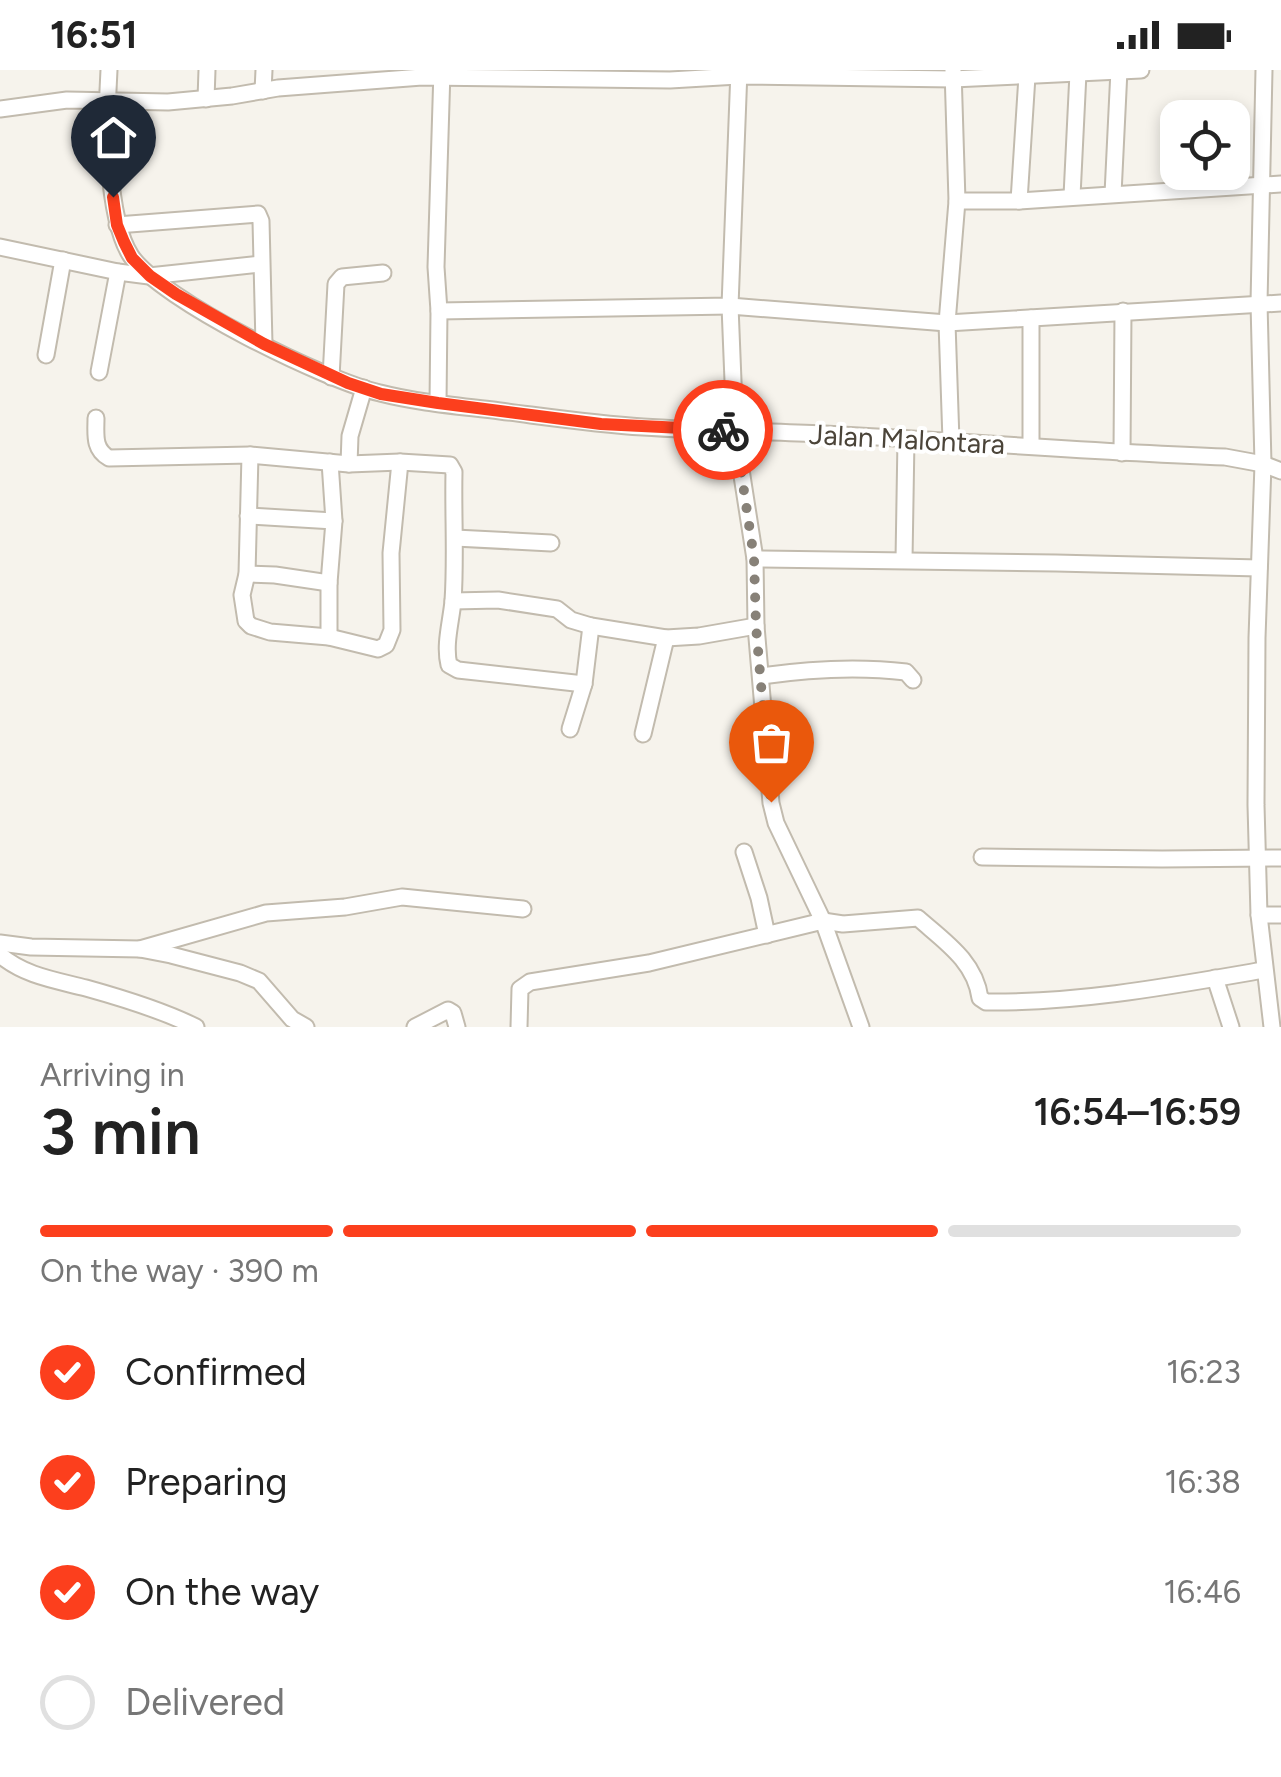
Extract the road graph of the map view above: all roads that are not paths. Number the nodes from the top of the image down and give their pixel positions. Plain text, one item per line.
1 (109, 70) edge
2 (207, 70) edge
3 (264, 70) edge
4 (1141, 70) edge
5 (1264, 70) edge
6 (1119, 71) edge
7 (442, 73) edge
8 (738, 73) edge
9 (1078, 73) junction
10 (953, 74) edge
11 (1027, 76) junction
12 (263, 91) junction
13 (206, 98) junction
14 (107, 100) junction
15 (0, 108) edge
16 (1260, 184) junction
17 (1281, 184) edge
18 (1113, 194) junction
19 (1072, 196) junction
20 (958, 201) junction
21 (1019, 201) junction
22 (117, 225) junction
23 (1, 253) edge
24 (63, 260) junction
25 (262, 264) junction
26 (118, 272) junction
27 (383, 273) dead end
28 (150, 276) junction
29 (1281, 303) edge
30 (1259, 304) junction
31 (730, 306) junction
32 (439, 311) junction
33 (1123, 312) junction
34 (1031, 318) junction
35 (947, 323) junction
36 (264, 344) junction
37 (46, 356) dead end
38 (99, 372) dead end
39 (331, 376) junction
40 (364, 388) junction
41 (438, 403) junction
42 (96, 418) dead end
43 (735, 431) junction
44 (906, 439) junction
45 (951, 441) junction
46 (1030, 446) junction
47 (1122, 452) junction
48 (250, 456) junction
49 (330, 462) junction
50 (400, 462) junction
51 (349, 464) junction
52 (1263, 464) junction
53 (1281, 470) edge
54 (248, 516) junction
55 (334, 521) junction
56 (456, 538) junction
57 (551, 543) dead end
58 (754, 558) junction
59 (904, 560) junction
60 (1259, 568) junction
61 (247, 574) junction
62 (330, 584) junction
63 (453, 601) junction
64 (591, 626) junction
65 (756, 626) junction
66 (330, 636) junction
67 (666, 638) junction
68 (761, 676) junction
69 (914, 680) dead end
70 (584, 684) junction
71 (570, 728) dead end
72 (643, 734) dead end
73 (744, 852) dead end
74 (982, 858) dead end
75 (1259, 858) junction
76 (1281, 858) edge
77 (523, 909) dead end
78 (1281, 915) edge
79 (1259, 916) junction
80 (823, 922) junction
81 (767, 935) junction
82 (0, 944) edge
83 (140, 949) junction
84 (0, 955) edge
85 (1270, 973) edge
86 (1215, 978) junction
87 (196, 1027) edge
88 (306, 1027) edge
89 (415, 1027) edge
90 (456, 1027) edge
91 (519, 1027) edge
92 (861, 1027) edge
93 (1231, 1027) edge
94 (1272, 1027) edge

1 - 14 street, Jalan Malontara
2 - 13 street
3 - 12 street
4 - 6 street
5 - 16 street
6 - 9 street
6 - 18 street
7 - 8 street
7 - 12 street
7 - 32 street
8 - 10 street
8 - 31 street
9 - 11 street
9 - 19 street
10 - 11 street
10 - 20 street
11 - 21 street
12 - 13 street
13 - 14 street
14 - 15 street
14 - 22 street, Jalan Malontara
16 - 17 street
16 - 18 street
16 - 30 street
18 - 19 street
19 - 21 street
20 - 21 street
20 - 35 street
22 - 25 street
22 - 28 street, Jalan Malontara
23 - 24 street
24 - 26 street
24 - 37 street
25 - 28 street
25 - 36 street
26 - 28 street
26 - 38 street
27 - 39 street
28 - 36 street, Jalan Malontara
29 - 30 street
30 - 33 street
30 - 52 street
31 - 32 street
31 - 35 street
31 - 43 street
32 - 41 street
33 - 34 street
33 - 47 street
34 - 35 street
34 - 46 street
35 - 45 street
36 - 39 street, Jalan Malontara
39 - 40 street, Jalan Malontara
40 - 41 street, Jalan Malontara
40 - 51 street
41 - 43 street, Jalan Malontara
42 - 48 street
43 - 44 street, Jalan Malontara
43 - 58 street
44 - 45 street, Jalan Malontara
44 - 59 street
45 - 46 street, Jalan Malontara
46 - 47 street, Jalan Malontara
47 - 52 street, Jalan Malontara
48 - 49 street
48 - 54 street
49 - 51 street
49 - 55 street
50 - 51 street
50 - 56 street
50 - 66 street
52 - 53 street, Jalan Malontara
52 - 60 street
54 - 55 street
54 - 61 street
55 - 62 street
56 - 57 street
56 - 63 street
58 - 59 street
58 - 65 street
59 - 60 street
60 - 75 street
61 - 62 street
61 - 66 street
62 - 66 street
63 - 64 street
63 - 70 street
64 - 67 street
64 - 70 street
65 - 67 street
65 - 68 street
67 - 72 street
68 - 69 street
68 - 80 street
70 - 71 street
73 - 81 street
74 - 75 street
75 - 76 street
75 - 79 street
77 - 83 street
78 - 79 street
79 - 85 street
80 - 81 street
80 - 86 street
80 - 92 street
81 - 91 street
82 - 83 street
83 - 88 street
84 - 87 street
85 - 86 street
85 - 94 street
86 - 93 street
89 - 90 street

